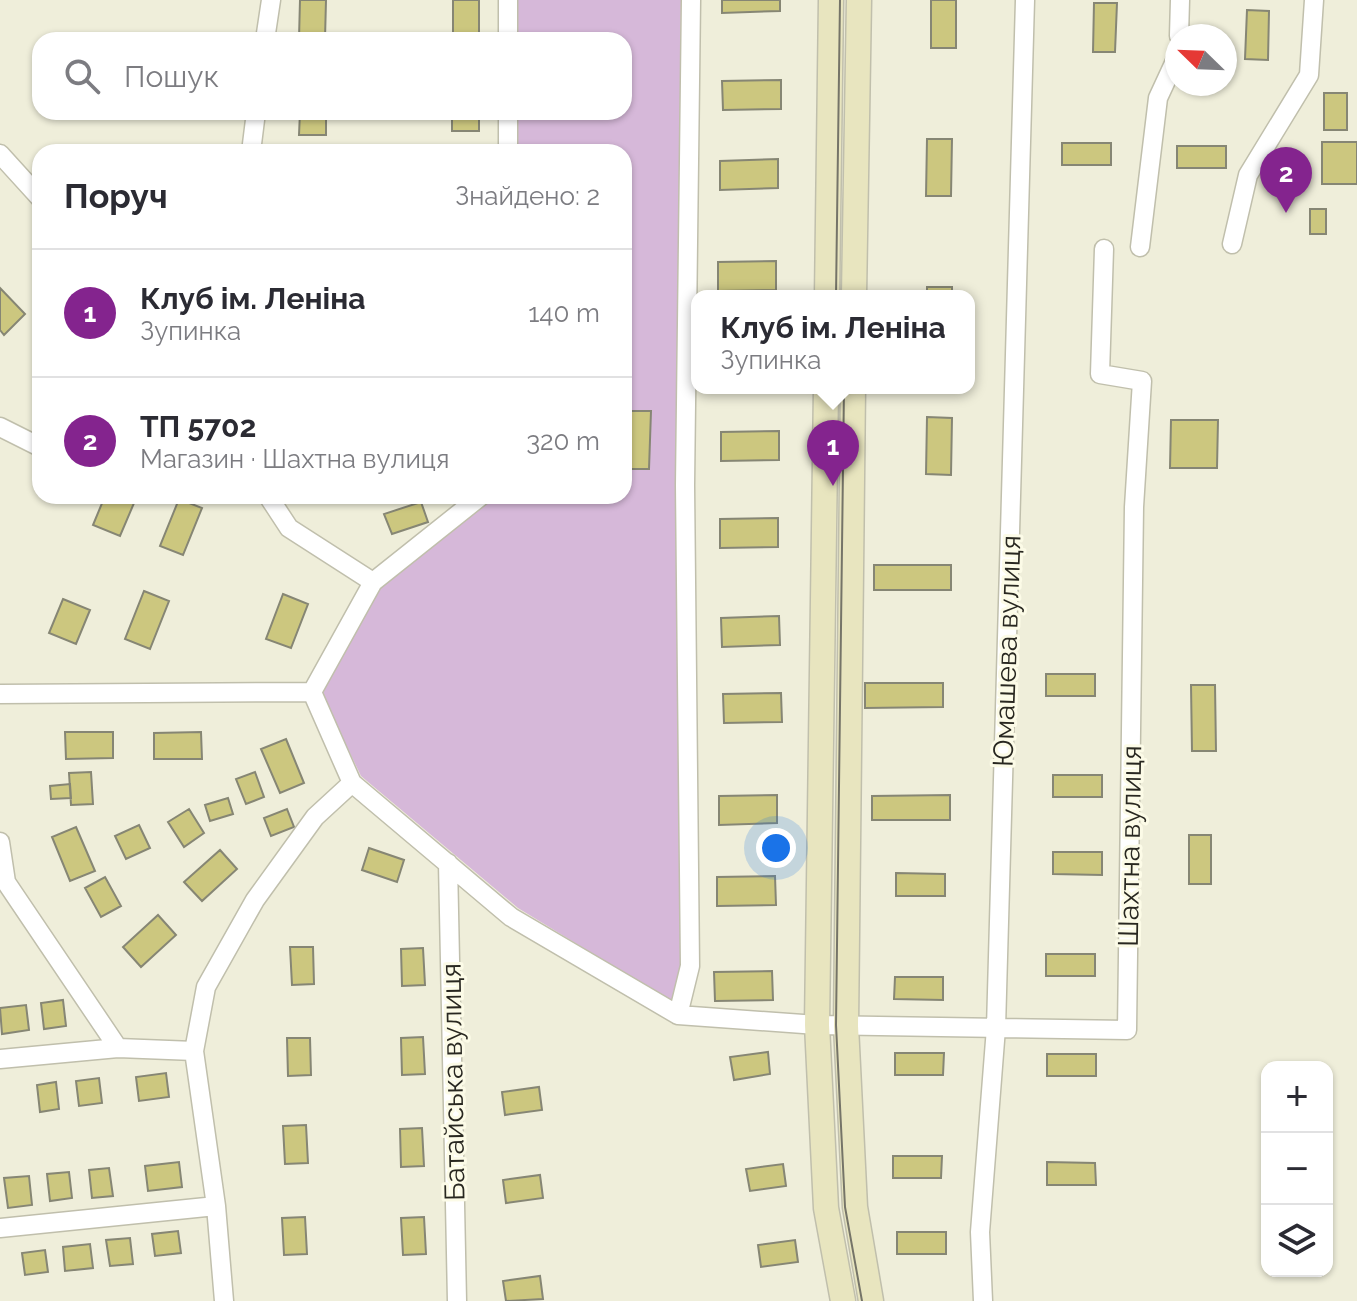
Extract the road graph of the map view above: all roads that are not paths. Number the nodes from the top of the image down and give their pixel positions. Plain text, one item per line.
1 (271, 0) edge
2 (508, 0) edge
3 (691, 0) edge
4 (831, 0) edge
5 (859, 0) edge
6 (1025, 0) edge
7 (1180, 0) edge
8 (1314, 0) edge
9 (1179, 24) edge
10 (266, 32) edge
11 (508, 32) edge
12 (1165, 83) edge
13 (255, 120) edge
14 (508, 120) edge
15 (252, 144) edge
16 (508, 144) edge
17 (0, 154) edge
18 (32, 189) edge
19 (1232, 244) dead end
20 (1140, 247) dead end
21 (1104, 249) dead end
22 (827, 290) edge
23 (854, 290) edge
24 (826, 394) edge
25 (853, 394) edge
26 (0, 427) edge
27 (32, 443) edge
28 (273, 504) edge
29 (471, 504) edge
30 (373, 582) junction
31 (312, 692) junction
32 (0, 694) edge
33 (352, 783) junction
34 (0, 842) edge
35 (448, 863) junction
36 (678, 1015) junction
37 (817, 1025) junction
38 (846, 1026) junction
39 (996, 1028) junction
40 (118, 1048) junction
41 (194, 1051) junction
42 (0, 1059) edge
43 (216, 1206) junction
44 (0, 1228) edge
45 (224, 1301) edge
46 (457, 1301) edge
47 (843, 1301) edge
48 (871, 1301) edge
49 (983, 1301) edge

1 - 10 street
2 - 11 street
3 - 36 street
4 - 22 main road
5 - 23 main road
6 - 39 street, Юмашева вулиця
7 - 9 street
8 - 19 street
12 - 20 street
13 - 15 street
14 - 16 street
17 - 18 street
21 - 39 street, Шахтна вулиця
24 - 37 main road
25 - 38 main road
26 - 27 street
28 - 30 street
29 - 30 street
30 - 31 street
31 - 32 street
31 - 33 street
33 - 35 street
33 - 41 street
34 - 40 street
35 - 36 street
35 - 46 street, Батайська вулиця
36 - 37 street, Шахтна вулиця
37 - 38 street, Шахтна вулиця
37 - 47 main road
38 - 39 street, Шахтна вулиця
38 - 48 main road
39 - 49 street, Юмашева вулиця
40 - 41 street
40 - 42 street
41 - 43 street
43 - 44 street
43 - 45 street

